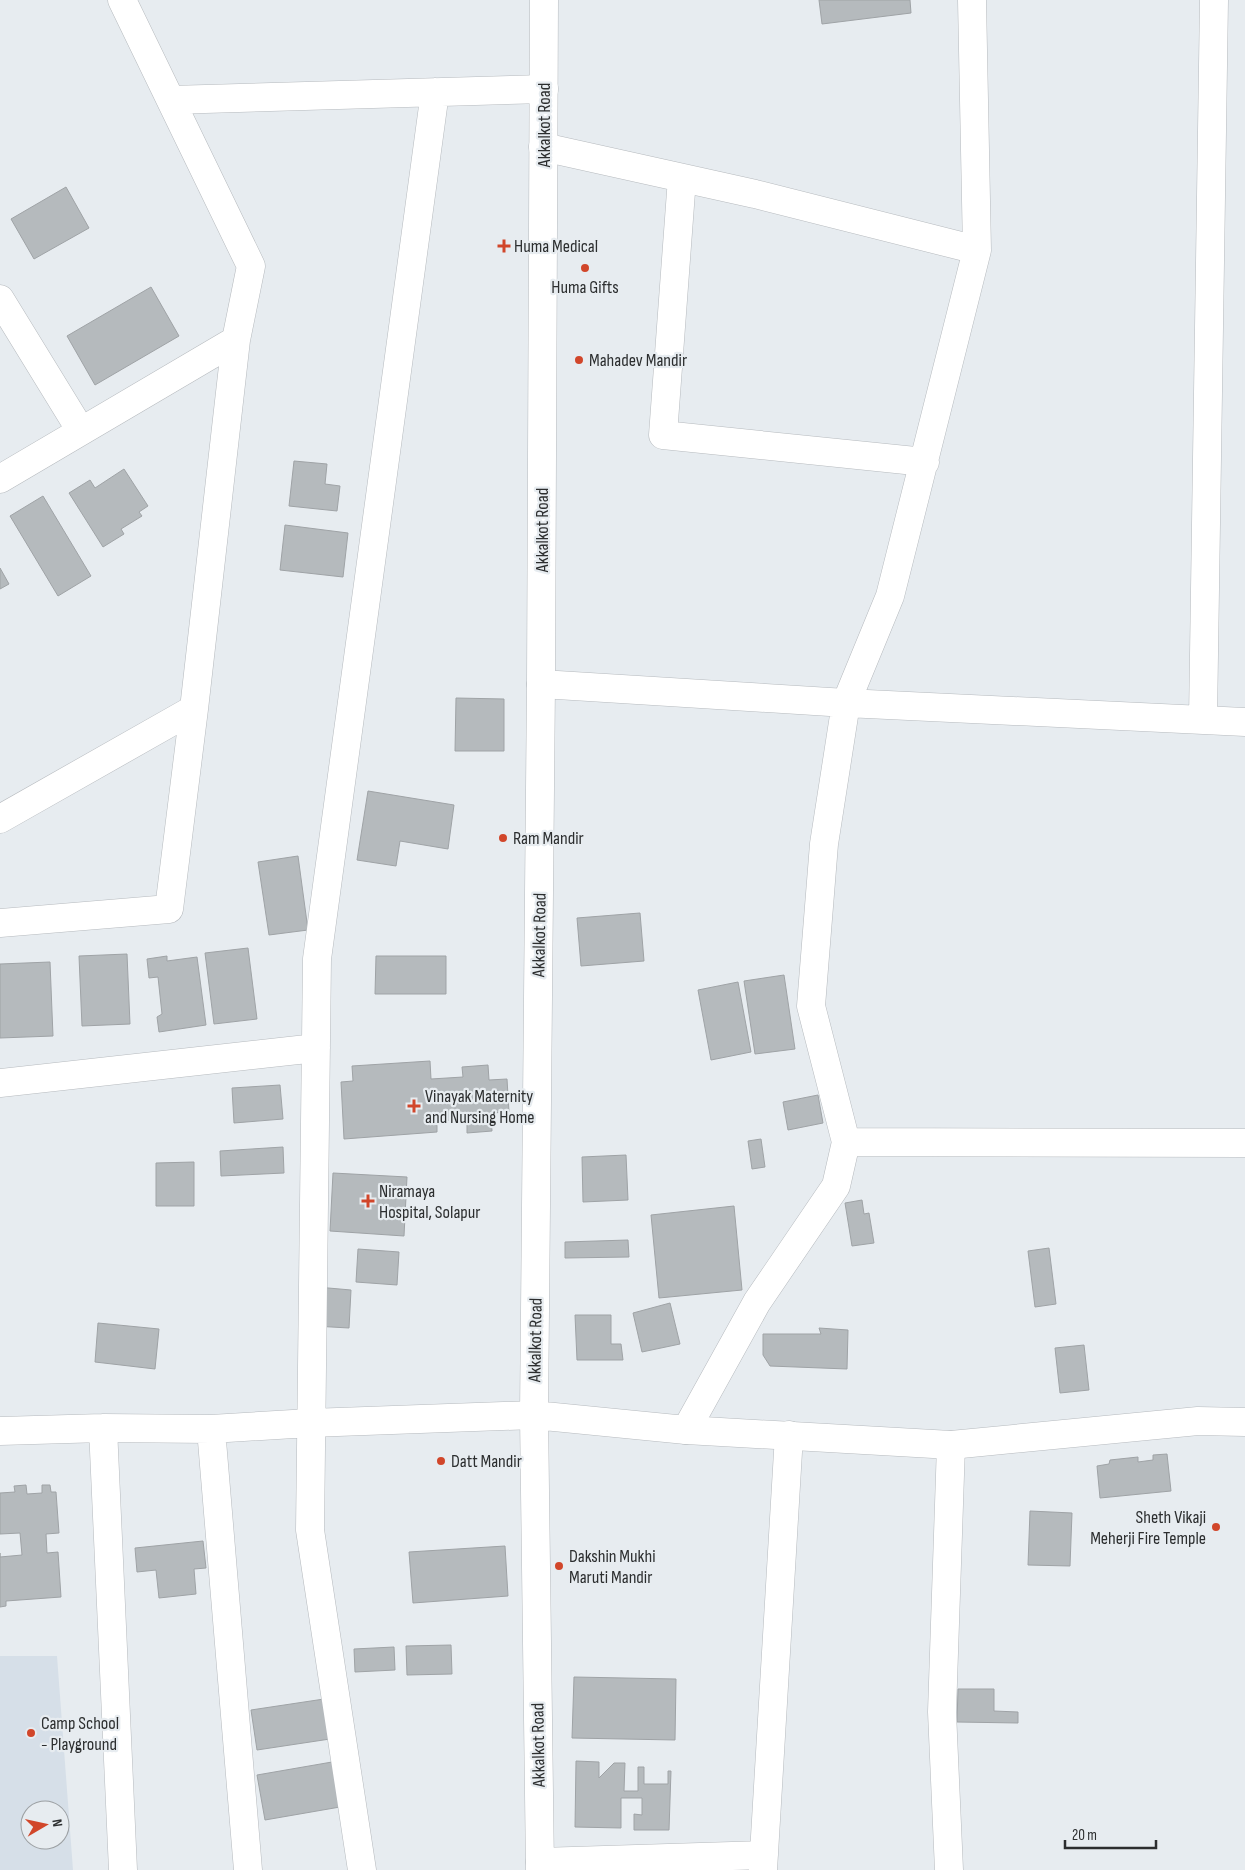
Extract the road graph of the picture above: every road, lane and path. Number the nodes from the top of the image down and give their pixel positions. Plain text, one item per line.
1 (122, 0) edge
2 (544, 0) edge
3 (972, 0) edge
4 (1214, 0) edge
5 (544, 89) junction
6 (435, 92) junction
7 (171, 100) junction
8 (544, 147) junction
9 (682, 178) junction
10 (978, 250) junction
11 (0, 299) edge
12 (236, 340) junction
13 (81, 431) junction
14 (925, 462) junction
15 (0, 479) edge
16 (541, 684) junction
17 (846, 703) junction
18 (194, 709) junction
19 (1203, 720) junction
20 (1245, 722) edge
21 (0, 819) edge
22 (0, 923) edge
23 (316, 1048) junction
24 (0, 1083) edge
25 (846, 1142) junction
26 (1245, 1143) edge
27 (534, 1415) junction
28 (1245, 1422) edge
29 (310, 1423) junction
30 (103, 1428) junction
31 (211, 1429) junction
32 (0, 1430) edge
33 (686, 1430) junction
34 (789, 1435) junction
35 (951, 1445) junction
36 (764, 1862) edge
37 (540, 1866) edge
38 (123, 1870) edge
39 (248, 1870) edge
40 (362, 1870) edge
41 (949, 1870) edge

1 - 7 street
2 - 5 street, Akkalkot Road
3 - 10 street
4 - 19 street
5 - 6 street
5 - 8 street, Akkalkot Road
6 - 7 street
6 - 23 street
7 - 12 street
8 - 9 street
8 - 16 street, Akkalkot Road
9 - 10 street
9 - 14 street
10 - 14 street
11 - 13 street
12 - 13 street
12 - 18 street
13 - 15 street
14 - 17 street
16 - 17 street
16 - 27 street, Akkalkot Road
17 - 19 street
17 - 25 street
18 - 21 street
18 - 22 street
19 - 20 street
23 - 24 street
23 - 29 street
25 - 26 street
25 - 33 street
27 - 29 street
27 - 33 street
27 - 37 street, Akkalkot Road
28 - 35 street
29 - 31 street
29 - 40 street
30 - 31 street
30 - 32 street
30 - 38 street
31 - 39 street
33 - 34 street
34 - 35 street
34 - 36 street
35 - 41 street
36 - 37 street

